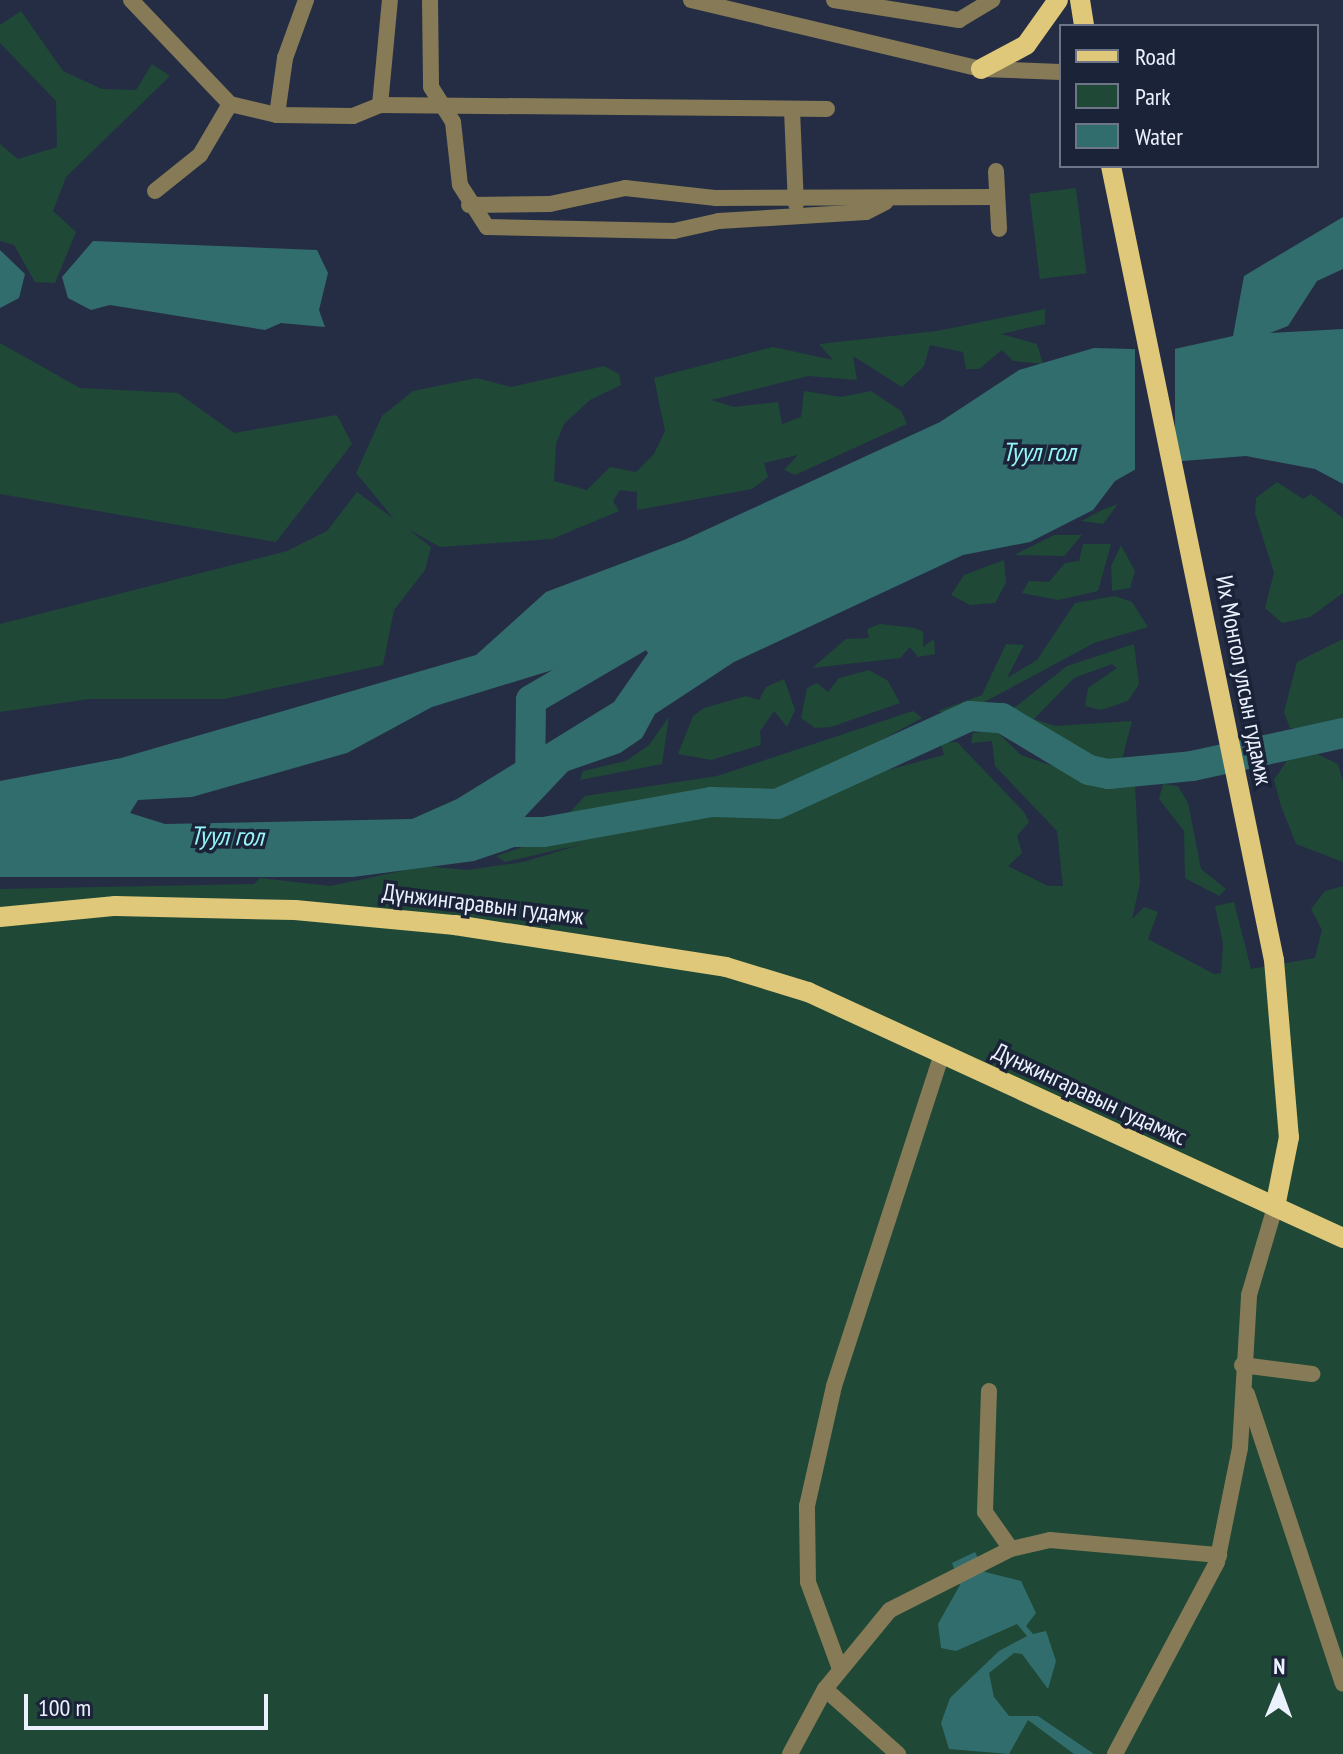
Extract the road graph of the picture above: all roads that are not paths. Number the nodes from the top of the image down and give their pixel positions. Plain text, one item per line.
1 (131, 0) edge
2 (306, 0) edge
3 (390, 0) edge
4 (430, 0) edge
5 (691, 0) edge
6 (771, 0) edge
7 (834, 0) edge
8 (1058, 0) edge
9 (1080, 0) edge
10 (988, 2) edge
11 (732, 5) edge
12 (765, 17) junction
13 (1084, 24) edge
14 (981, 69) junction
15 (1059, 72) edge
16 (230, 104) junction
17 (380, 105) junction
18 (443, 105) junction
19 (827, 109) dead end
20 (792, 110) junction
21 (277, 115) junction
22 (1111, 168) edge
23 (996, 171) dead end
24 (155, 191) dead end
25 (796, 196) junction
26 (997, 197) junction
27 (886, 202) junction
28 (469, 205) junction
29 (797, 217) junction
30 (999, 229) dead end
31 (0, 917) edge
32 (942, 1053) junction
33 (1275, 1207) junction
34 (1343, 1238) edge
35 (1242, 1371) junction
36 (1312, 1374) dead end
37 (989, 1391) dead end
38 (1011, 1549) junction
39 (1219, 1555) junction
40 (840, 1669) junction
41 (1343, 1684) edge
42 (825, 1689) junction
43 (1116, 1752) edge
44 (790, 1754) edge
45 (898, 1754) edge

1 - 16 street
2 - 21 street
3 - 17 street
4 - 18 street
5 - 11 street
6 - 12 street
7 - 10 street
8 - 14 main road
9 - 13 main road
11 - 12 street
12 - 14 street
14 - 15 street
16 - 21 street
16 - 24 street
17 - 18 street
17 - 21 street
18 - 20 street
18 - 28 street
19 - 20 street
20 - 25 street
22 - 33 main road, Их Монгол улсын гудамж
23 - 26 street
25 - 27 street
25 - 28 street
25 - 29 street
26 - 27 street
26 - 30 street
27 - 29 street
28 - 29 street
31 - 32 main road, Дүнжингаравын гудамж
32 - 33 main road, Дүнжингаравын гудамжс
32 - 40 street
33 - 34 main road
33 - 35 street
35 - 36 street
35 - 39 street
35 - 41 street
37 - 38 street
38 - 39 street
38 - 40 street
39 - 43 street
40 - 42 street
42 - 44 street
42 - 45 street

